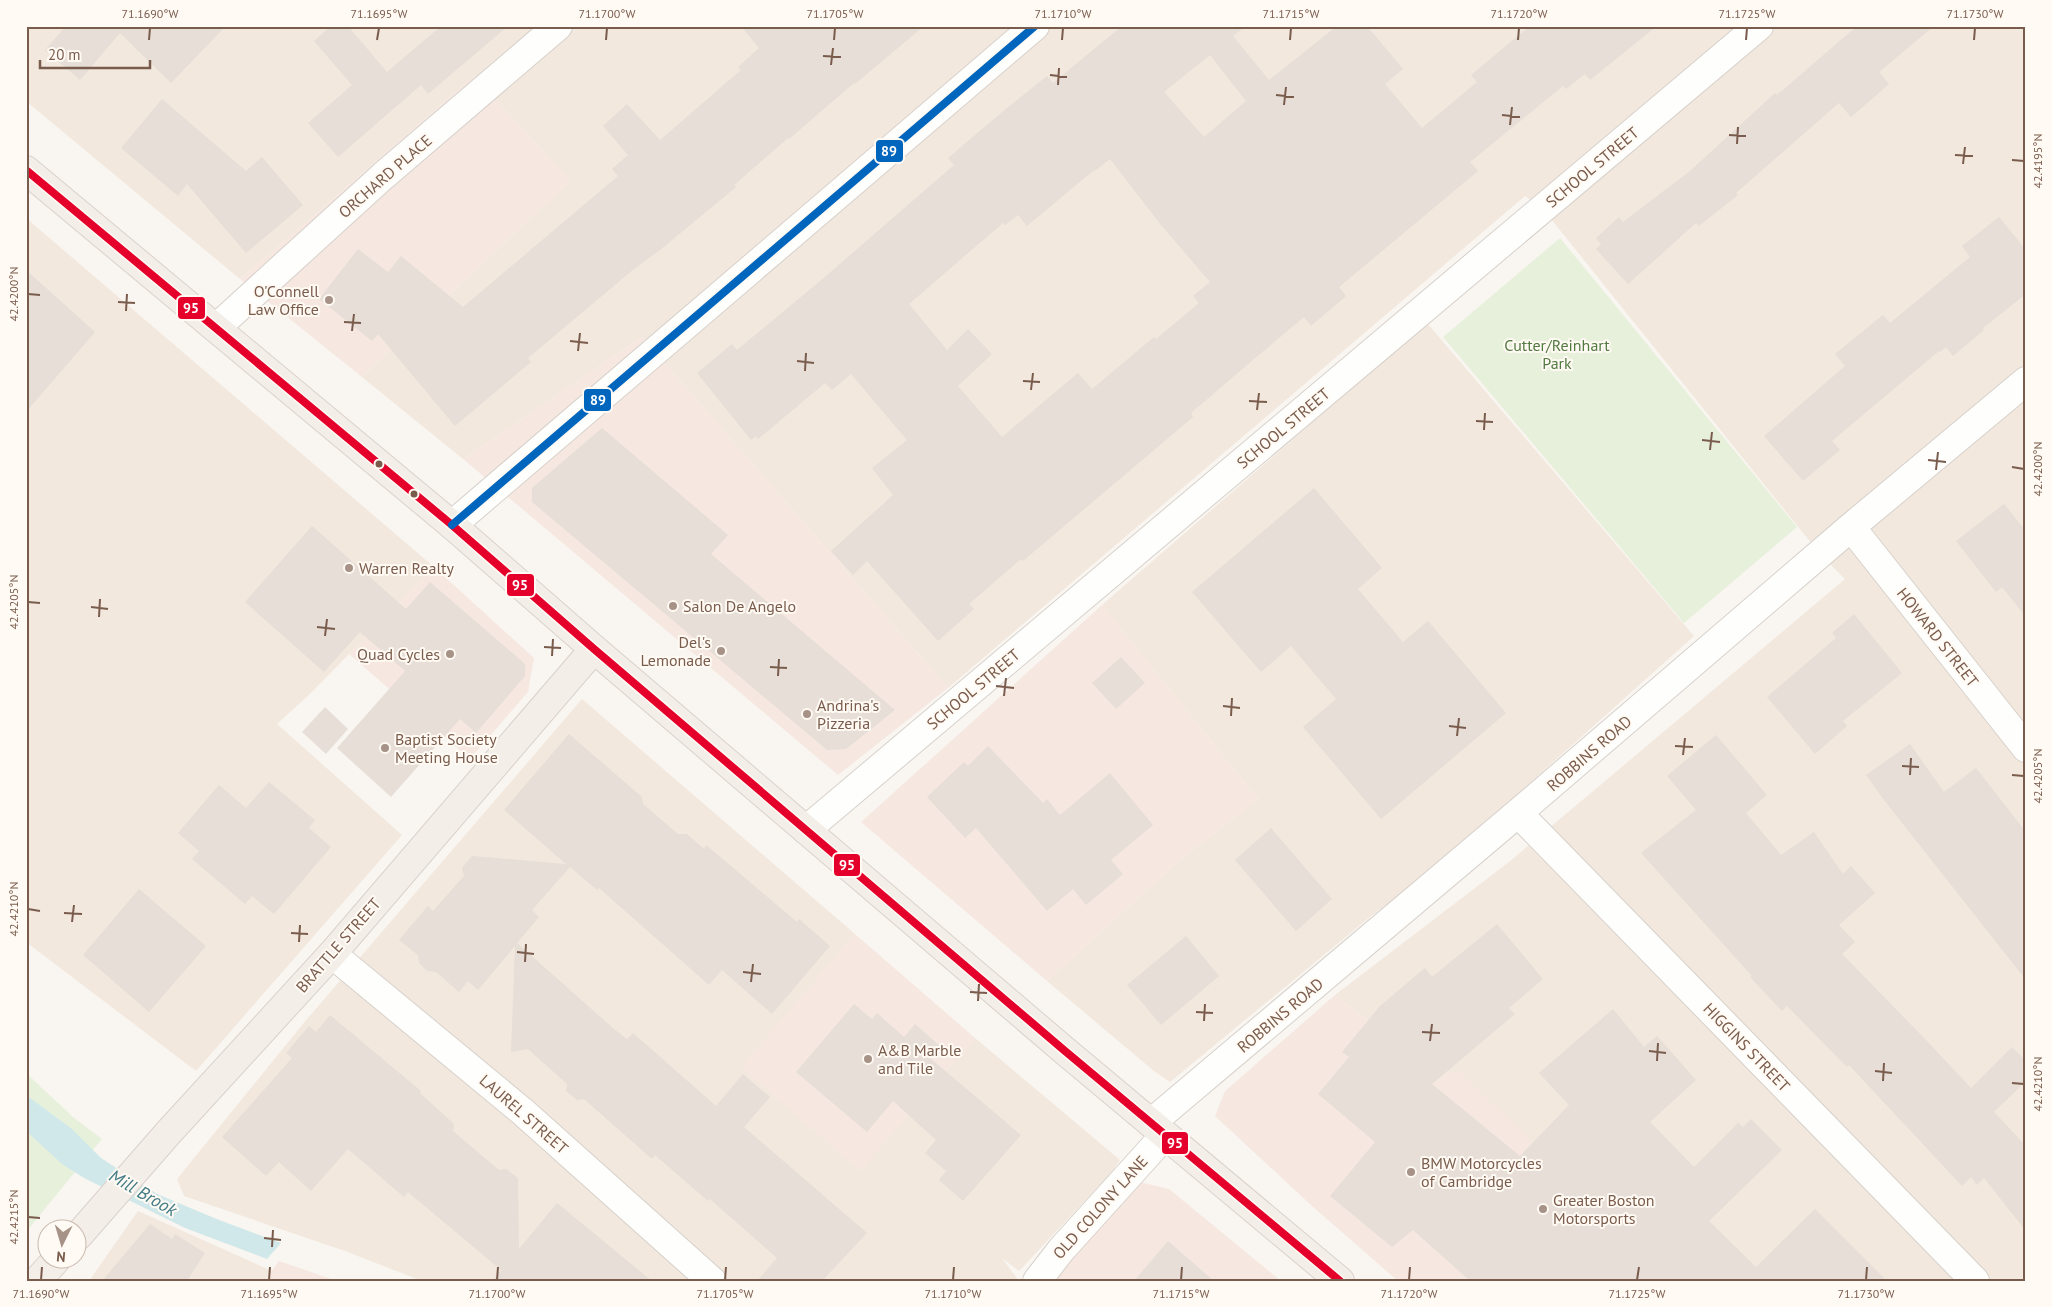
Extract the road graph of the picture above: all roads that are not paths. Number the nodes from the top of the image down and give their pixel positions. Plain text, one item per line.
1 (558, 26) edge
2 (1035, 26) edge
3 (1759, 26) edge
4 (26, 170) edge
5 (216, 328) junction
6 (2026, 381) edge
7 (452, 525) junction
8 (1851, 527) junction
9 (594, 649) junction
10 (2026, 748) edge
11 (1518, 813) junction
12 (806, 830) junction
13 (332, 954) junction
14 (1158, 1129) junction
15 (88, 1225) edge
16 (48, 1270) edge
17 (39, 1280) edge
18 (712, 1281) edge
19 (1037, 1281) edge
20 (1340, 1281) edge
21 (1975, 1281) edge

1 - 5 street, ORCHARD PLACE
2 - 7 street
3 - 12 street, SCHOOL STREET
4 - 5 main road
5 - 7 main road
6 - 8 street, ROBBINS ROAD
7 - 9 main road
8 - 10 street, HOWARD STREET
8 - 11 street, ROBBINS ROAD
9 - 12 main road
9 - 13 main road, BRATTLE STREET
11 - 14 street, ROBBINS ROAD
11 - 21 street, HIGGINS STREET
12 - 14 main road
13 - 15 main road, BRATTLE STREET
13 - 18 street, LAUREL STREET
14 - 19 street, OLD COLONY LANE
14 - 20 main road
16 - 17 main road

